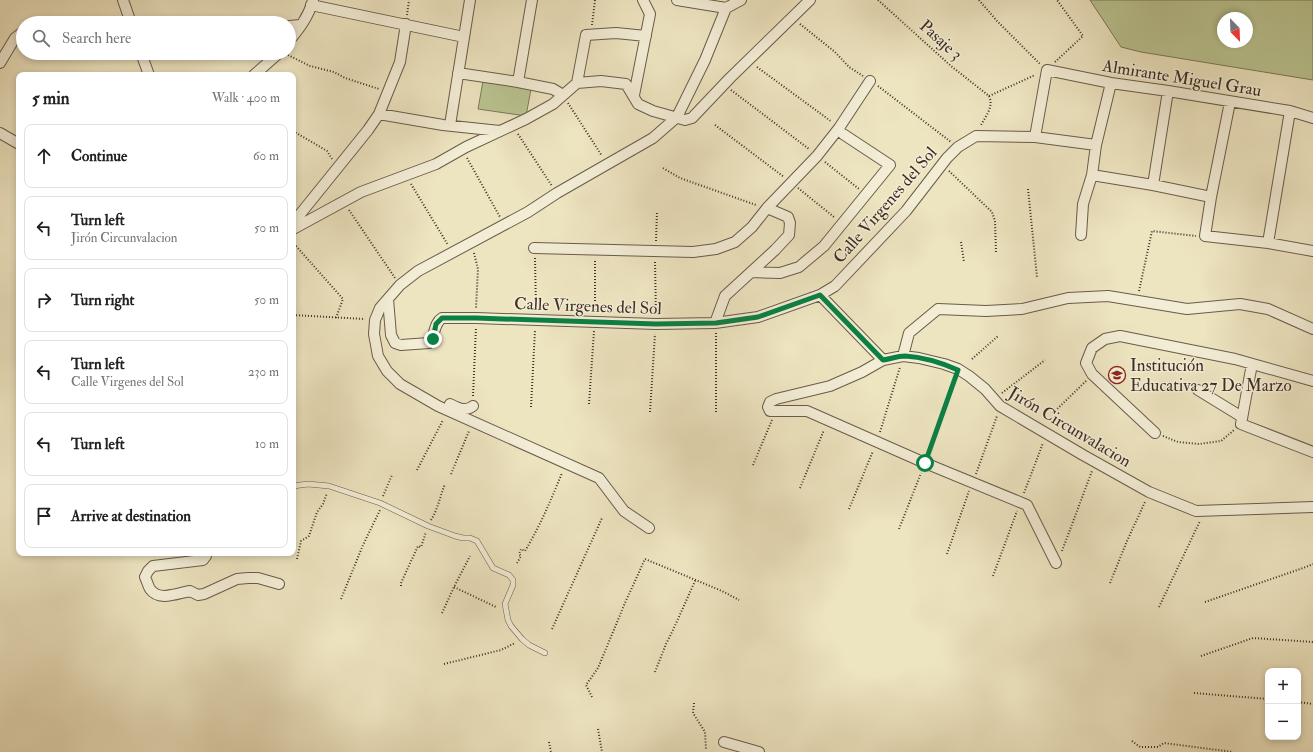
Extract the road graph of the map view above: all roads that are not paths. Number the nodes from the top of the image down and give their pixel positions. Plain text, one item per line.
1 (123, 0) edge
2 (470, 0) edge
3 (532, 0) edge
4 (643, 0) edge
5 (677, 0) edge
6 (741, 0) edge
7 (810, 0) edge
8 (694, 2) edge
9 (312, 3) edge
10 (726, 8) junction
11 (129, 16) edge
12 (406, 24) junction
13 (296, 25) edge
14 (301, 25) junction
15 (296, 32) edge
16 (646, 36) junction
17 (16, 37) edge
18 (464, 37) junction
19 (144, 60) edge
20 (271, 60) edge
21 (0, 63) edge
22 (148, 72) edge
23 (257, 72) edge
24 (458, 73) junction
25 (870, 81) dead end
26 (518, 82) junction
27 (577, 83) junction
28 (1111, 83) junction
29 (1168, 91) junction
30 (563, 95) junction
31 (634, 95) junction
32 (1230, 102) junction
33 (1290, 111) junction
34 (379, 114) junction
35 (677, 117) junction
36 (1313, 118) edge
37 (450, 125) junction
38 (500, 130) junction
39 (841, 131) junction
40 (0, 132) edge
41 (1035, 137) junction
42 (16, 142) edge
43 (1096, 145) junction
44 (1092, 175) junction
45 (1152, 185) junction
46 (1211, 197) junction
47 (767, 208) junction
48 (296, 219) edge
49 (296, 227) edge
50 (1081, 235) dead end
51 (1268, 243) junction
52 (534, 248) dead end
53 (1313, 251) edge
54 (751, 272) junction
55 (820, 295) junction
56 (388, 299) junction
57 (716, 323) junction
58 (1313, 328) edge
59 (903, 356) junction
60 (883, 360) junction
61 (1252, 364) junction
62 (1313, 381) edge
63 (1198, 390) dead end
64 (438, 406) junction
65 (473, 406) dead end
66 (1241, 421) junction
67 (1155, 433) road end
68 (1313, 452) edge
69 (296, 486) edge
70 (1313, 507) edge
71 (649, 528) dead end
72 (206, 556) edge
73 (1058, 559) road end
74 (279, 584) dead end
75 (545, 652) dead end
76 (724, 742) dead end
77 (760, 752) edge

1 - 11 street
2 - 18 street
3 - 26 street
4 - 16 street
5 - 8 street
6 - 10 street
7 - 35 street
8 - 10 street
9 - 12 street
9 - 14 street
10 - 35 street
12 - 18 street
12 - 34 street
13 - 14 street
14 - 15 street
16 - 27 street
16 - 31 street
17 - 21 street
18 - 24 street
19 - 22 street
20 - 23 street
24 - 26 street
24 - 37 street
25 - 39 street
26 - 30 street
27 - 30 street
27 - 31 street
28 - 29 street, Almirante Miguel Grau
28 - 41 street, Almirante Miguel Grau
28 - 43 street
29 - 32 street, Almirante Miguel Grau
29 - 45 street
30 - 38 street
31 - 35 street
32 - 33 street, Almirante Miguel Grau
32 - 46 street
33 - 36 street, Almirante Miguel Grau
33 - 51 street
34 - 37 street
34 - 48 street
35 - 56 street
37 - 38 street
38 - 49 street
39 - 47 street
39 - 54 street
40 - 42 street
41 - 43 street
41 - 55 street, Calle Virgenes del Sol
43 - 44 street
44 - 45 street
44 - 50 street
45 - 46 street
46 - 51 street
47 - 52 street
47 - 54 street
51 - 53 street
54 - 57 street
55 - 57 street, Calle Virgenes del Sol
55 - 60 street
56 - 57 street, Calle Virgenes del Sol
56 - 64 street
58 - 59 street
59 - 60 street, Jirón Circunvalacion
59 - 70 street, Jirón Circunvalacion
60 - 73 street, Jirón Circunvalacion
61 - 62 street
61 - 66 street
61 - 67 street
63 - 66 street
64 - 65 street
64 - 71 street
66 - 68 street
69 - 75 lane
72 - 74 street
76 - 77 street

